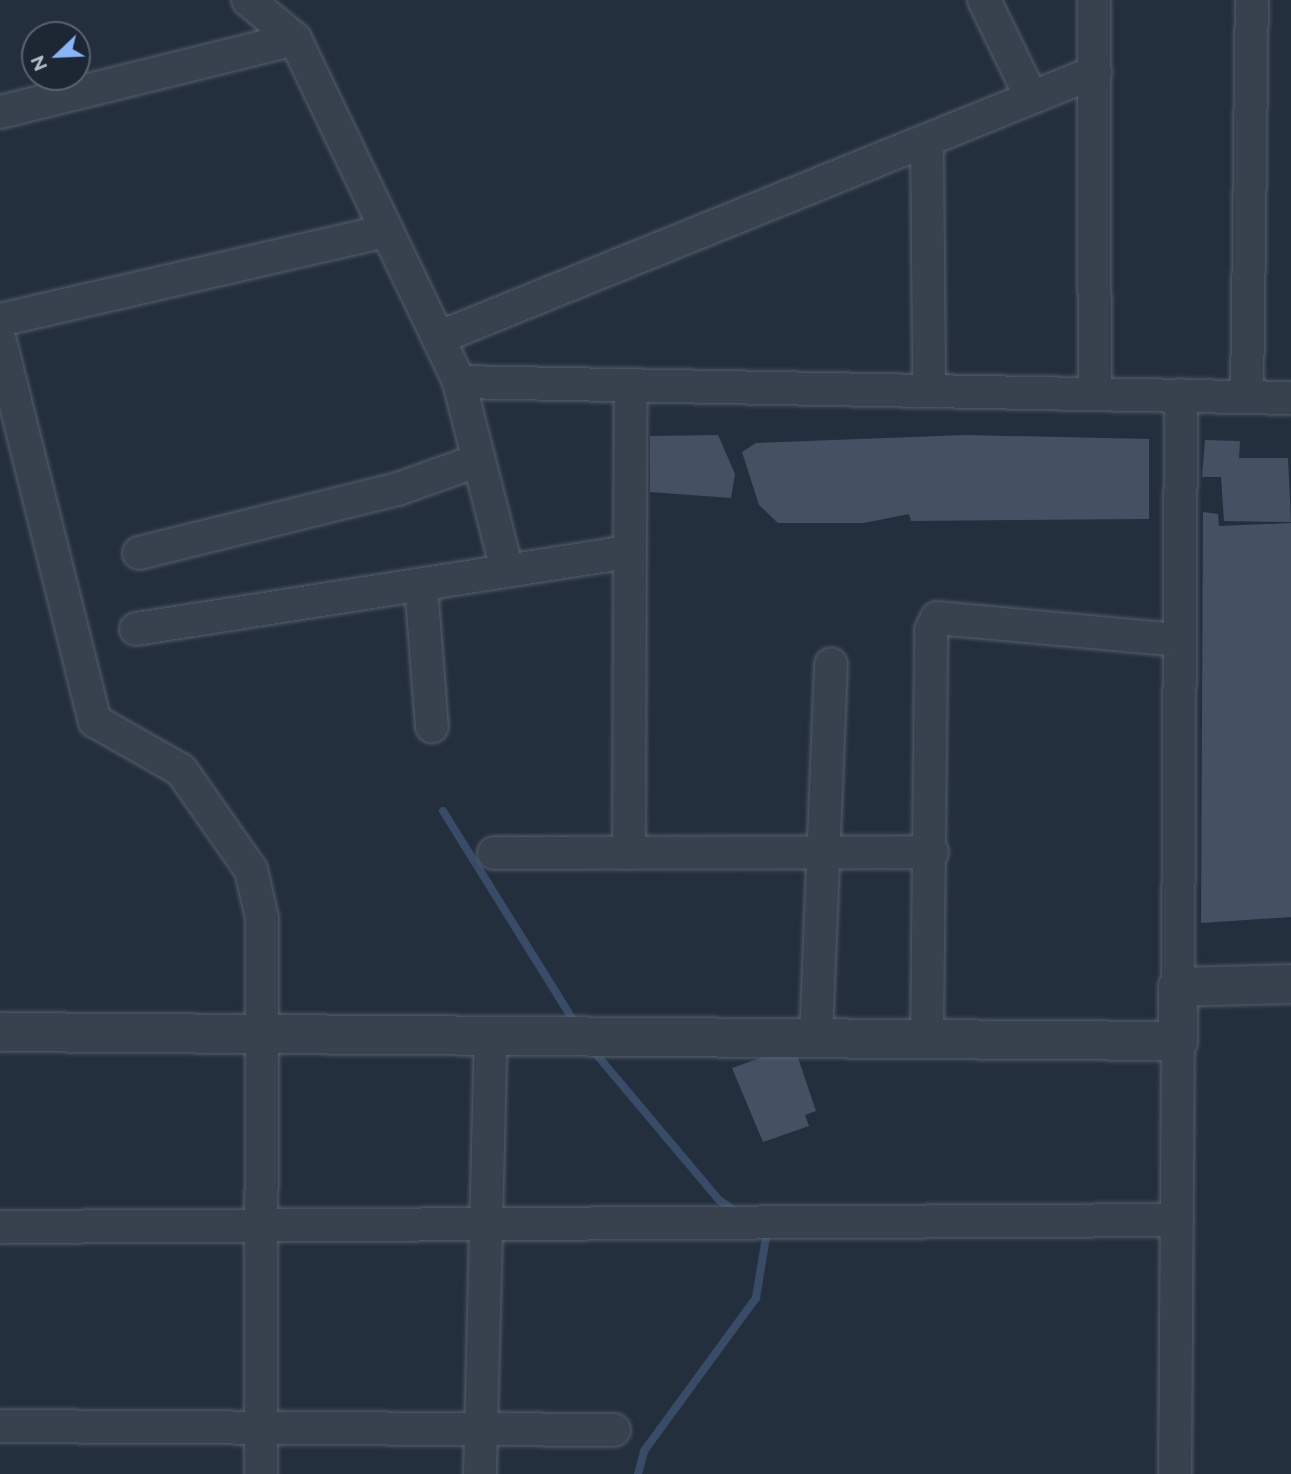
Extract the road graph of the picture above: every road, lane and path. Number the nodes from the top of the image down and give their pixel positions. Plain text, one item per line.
1 (248, 0) edge
2 (984, 0) edge
3 (1094, 0) edge
4 (1252, 0) edge
5 (295, 39) junction
6 (1095, 72) junction
7 (1031, 97) junction
8 (0, 112) edge
9 (927, 140) junction
10 (387, 231) junction
11 (0, 320) edge
12 (438, 338) junction
13 (0, 341) edge
14 (459, 382) junction
15 (631, 385) junction
16 (929, 391) junction
17 (1095, 394) junction
18 (1181, 396) junction
19 (1247, 397) junction
20 (1291, 398) edge
21 (479, 460) junction
22 (630, 552) junction
23 (139, 553) dead end
24 (507, 571) junction
25 (421, 585) junction
26 (136, 629) dead end
27 (1180, 640) junction
28 (831, 664) dead end
29 (432, 727) dead end
30 (822, 852) junction
31 (932, 852) junction
32 (494, 853) dead end
33 (629, 853) junction
34 (1291, 984) edge
35 (1178, 987) junction
36 (0, 1032) edge
37 (262, 1034) junction
38 (491, 1035) junction
39 (816, 1038) junction
40 (927, 1039) junction
41 (1178, 1041) junction
42 (1177, 1220) junction
43 (486, 1224) junction
44 (262, 1225) junction
45 (0, 1227) edge
46 (0, 1426) edge
47 (261, 1428) junction
48 (481, 1429) junction
49 (614, 1430) dead end
50 (261, 1474) edge
51 (480, 1474) edge
52 (1175, 1474) edge

1 - 5 street
2 - 7 street
3 - 6 street
4 - 19 street
5 - 8 street
5 - 10 street
6 - 7 street
6 - 17 street
7 - 9 street
9 - 12 street
9 - 16 street
10 - 11 street
10 - 12 street
12 - 14 street
13 - 37 street
14 - 15 street
14 - 21 street
15 - 16 street
15 - 22 street
16 - 17 street
17 - 18 street
18 - 19 street
18 - 27 street
19 - 20 street
21 - 23 street
21 - 24 street
22 - 24 street
22 - 33 street
24 - 25 street
25 - 26 street
25 - 29 street
27 - 31 street
27 - 35 street
28 - 30 street
30 - 31 street
30 - 33 street
30 - 39 street
31 - 40 street
32 - 33 street
34 - 35 street
35 - 41 street
36 - 37 street
37 - 38 street
37 - 44 street
38 - 39 street
38 - 43 street
39 - 40 street
40 - 41 street
41 - 42 street
42 - 43 street
42 - 52 street
43 - 44 street
43 - 48 street
44 - 45 street
44 - 47 street
46 - 47 street
47 - 48 street
47 - 50 street
48 - 49 street
48 - 51 street

